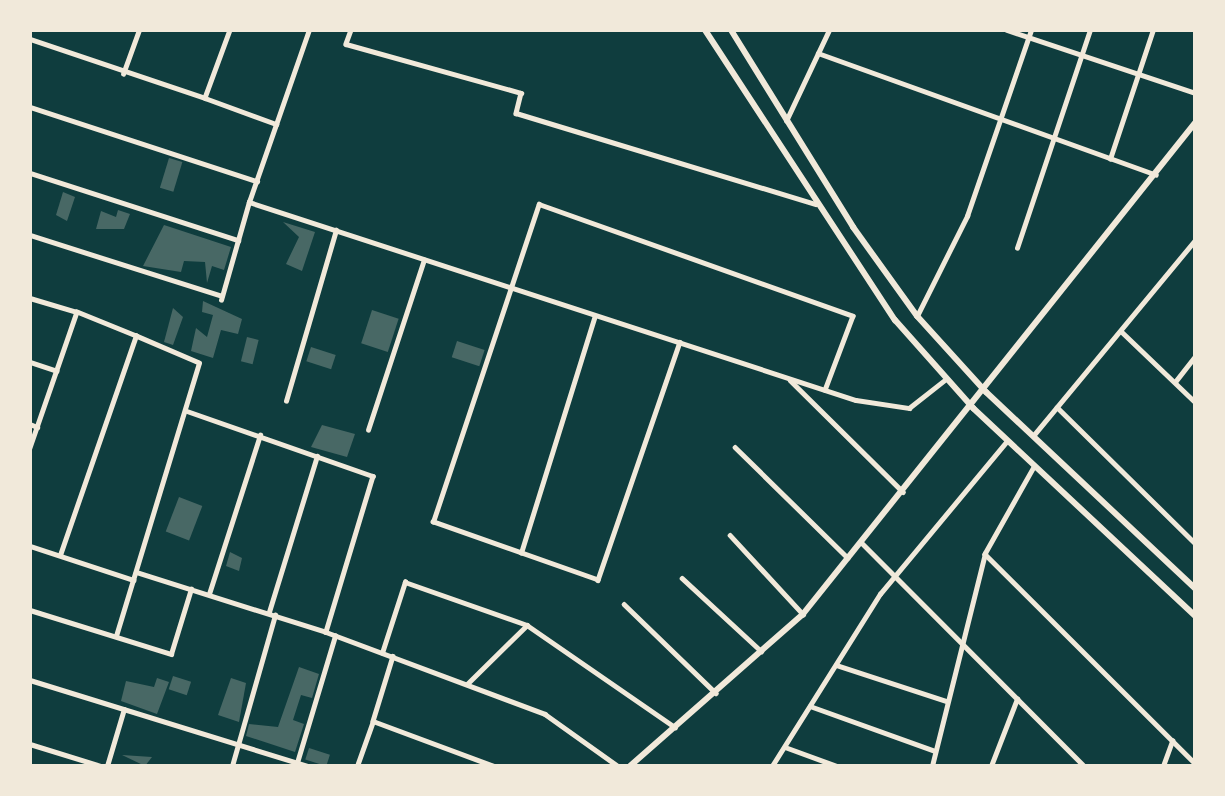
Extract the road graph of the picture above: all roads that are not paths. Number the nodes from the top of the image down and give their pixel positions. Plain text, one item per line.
1 (139, 30) edge
2 (230, 30) edge
3 (309, 30) edge
4 (351, 30) edge
5 (705, 30) edge
6 (731, 30) edge
7 (829, 30) edge
8 (1007, 30) edge
9 (1031, 30) edge
10 (1090, 30) edge
11 (1153, 30) edge
12 (1029, 37) junction
13 (30, 39) edge
14 (818, 53) junction
15 (1081, 55) junction
16 (123, 74) junction
17 (1139, 74) junction
18 (1195, 93) edge
19 (205, 98) junction
20 (30, 107) edge
21 (1002, 119) junction
22 (786, 121) junction
23 (1195, 122) edge
24 (276, 124) junction
25 (1053, 138) junction
26 (1110, 159) junction
27 (30, 173) edge
28 (1156, 176) junction
29 (257, 181) junction
30 (249, 202) junction
31 (815, 204) junction
32 (336, 230) junction
33 (30, 235) edge
34 (239, 240) junction
35 (1195, 240) edge
36 (1017, 248) dead end
37 (425, 260) junction
38 (512, 288) junction
39 (30, 298) edge
40 (77, 312) junction
41 (595, 316) junction
42 (917, 316) junction
43 (1121, 331) junction
44 (136, 336) junction
45 (680, 342) junction
46 (1195, 356) edge
47 (30, 362) edge
48 (57, 371) junction
49 (788, 378) junction
50 (946, 379) junction
51 (1175, 382) junction
52 (825, 390) junction
53 (986, 392) junction
54 (286, 401) dead end
55 (1195, 402) edge
56 (1057, 407) junction
57 (973, 408) junction
58 (187, 411) junction
59 (30, 425) edge
60 (37, 427) junction
61 (368, 430) dead end
62 (260, 435) junction
63 (1033, 436) junction
64 (1007, 441) junction
65 (735, 447) dead end
66 (30, 448) edge
67 (317, 455) junction
68 (1034, 467) junction
69 (903, 493) junction
70 (730, 535) dead end
71 (862, 543) junction
72 (1195, 543) edge
73 (30, 546) edge
74 (521, 553) junction
75 (985, 554) junction
76 (60, 555) junction
77 (849, 559) junction
78 (136, 572) junction
79 (896, 577) junction
80 (682, 579) dead end
81 (134, 580) junction
82 (1195, 588) edge
83 (191, 589) junction
84 (209, 594) junction
85 (624, 604) dead end
86 (30, 610) edge
87 (272, 613) junction
88 (803, 614) junction
89 (1195, 616) edge
90 (527, 625) junction
91 (326, 632) junction
92 (116, 636) junction
93 (335, 636) junction
94 (958, 640) junction
95 (762, 652) junction
96 (382, 653) junction
97 (393, 656) junction
98 (836, 664) junction
99 (30, 680) edge
100 (467, 684) junction
101 (717, 693) junction
102 (1017, 699) junction
103 (946, 701) junction
104 (810, 706) junction
105 (124, 709) junction
106 (373, 721) junction
107 (677, 728) junction
108 (1172, 741) junction
109 (30, 744) edge
110 (238, 744) junction
111 (785, 747) junction
112 (935, 751) junction
113 (1195, 764) edge
114 (297, 765) edge
115 (1081, 765) edge
116 (101, 766) edge
117 (107, 766) edge
118 (232, 766) edge
119 (307, 766) edge
120 (357, 766) edge
121 (494, 766) edge
122 (618, 766) edge
123 (630, 766) edge
124 (772, 766) edge
125 (837, 766) edge
126 (932, 766) edge
127 (991, 766) edge
128 (1163, 766) edge

1 - 16 street
2 - 19 street
3 - 24 street
4 - 31 street
5 - 31 main road
6 - 22 main road
7 - 14 street
8 - 12 street
9 - 12 street
10 - 15 street
11 - 17 street
12 - 15 street
12 - 21 street
13 - 16 street
14 - 21 street
14 - 22 street
15 - 17 street
15 - 25 street
16 - 19 street
17 - 18 street
17 - 26 street
19 - 24 street
20 - 29 street
21 - 25 street
21 - 42 street
22 - 42 main road
23 - 28 main road
24 - 29 street
25 - 26 street
25 - 36 street
26 - 28 street
27 - 34 street
28 - 53 main road
29 - 30 street
30 - 32 street
30 - 34 street
31 - 50 main road
32 - 37 street
32 - 54 street
33 - 34 street
35 - 43 street
37 - 38 street
37 - 61 street
38 - 41 street
38 - 52 street
38 - 74 street
39 - 40 street
40 - 44 street
40 - 48 street
41 - 45 street
41 - 74 street
42 - 53 main road
43 - 51 street
43 - 56 street
44 - 58 street
44 - 76 street
45 - 49 street
45 - 74 street
46 - 51 street
47 - 48 street
48 - 60 street
49 - 52 street
49 - 69 street
50 - 52 street
50 - 57 main road
51 - 55 street
53 - 57 main road
53 - 63 main road
56 - 63 street
56 - 72 street
57 - 64 main road
57 - 69 main road
58 - 62 street
58 - 78 street
59 - 60 street
60 - 66 street
62 - 67 street
62 - 84 street
63 - 82 main road
64 - 68 main road
64 - 79 street
65 - 77 street
67 - 87 street
67 - 91 street
68 - 75 street
68 - 89 main road
69 - 71 main road
70 - 88 street
71 - 77 main road
71 - 79 street
73 - 76 street
75 - 94 street
75 - 108 street
76 - 81 street
77 - 88 main road
78 - 81 street
78 - 83 street
79 - 94 street
79 - 98 street
80 - 95 street
81 - 92 street
83 - 84 street
83 - 92 street
84 - 87 street
85 - 101 street
86 - 92 street
87 - 91 street
87 - 110 street
88 - 95 main road
90 - 96 street
90 - 100 street
90 - 107 street
91 - 93 street
93 - 96 street
93 - 114 street
94 - 102 street
94 - 103 street
95 - 101 main road
96 - 97 street
97 - 100 street
97 - 106 street
98 - 103 street
98 - 104 street
99 - 105 street
100 - 122 street
101 - 107 main road
102 - 115 street
102 - 127 street
103 - 112 street
104 - 111 street
104 - 112 street
105 - 110 street
105 - 117 street
106 - 120 street
106 - 121 street
107 - 123 main road
108 - 113 street
108 - 128 street
109 - 116 street
110 - 114 street
110 - 118 street
111 - 124 street
111 - 125 street
112 - 126 street
114 - 119 street

